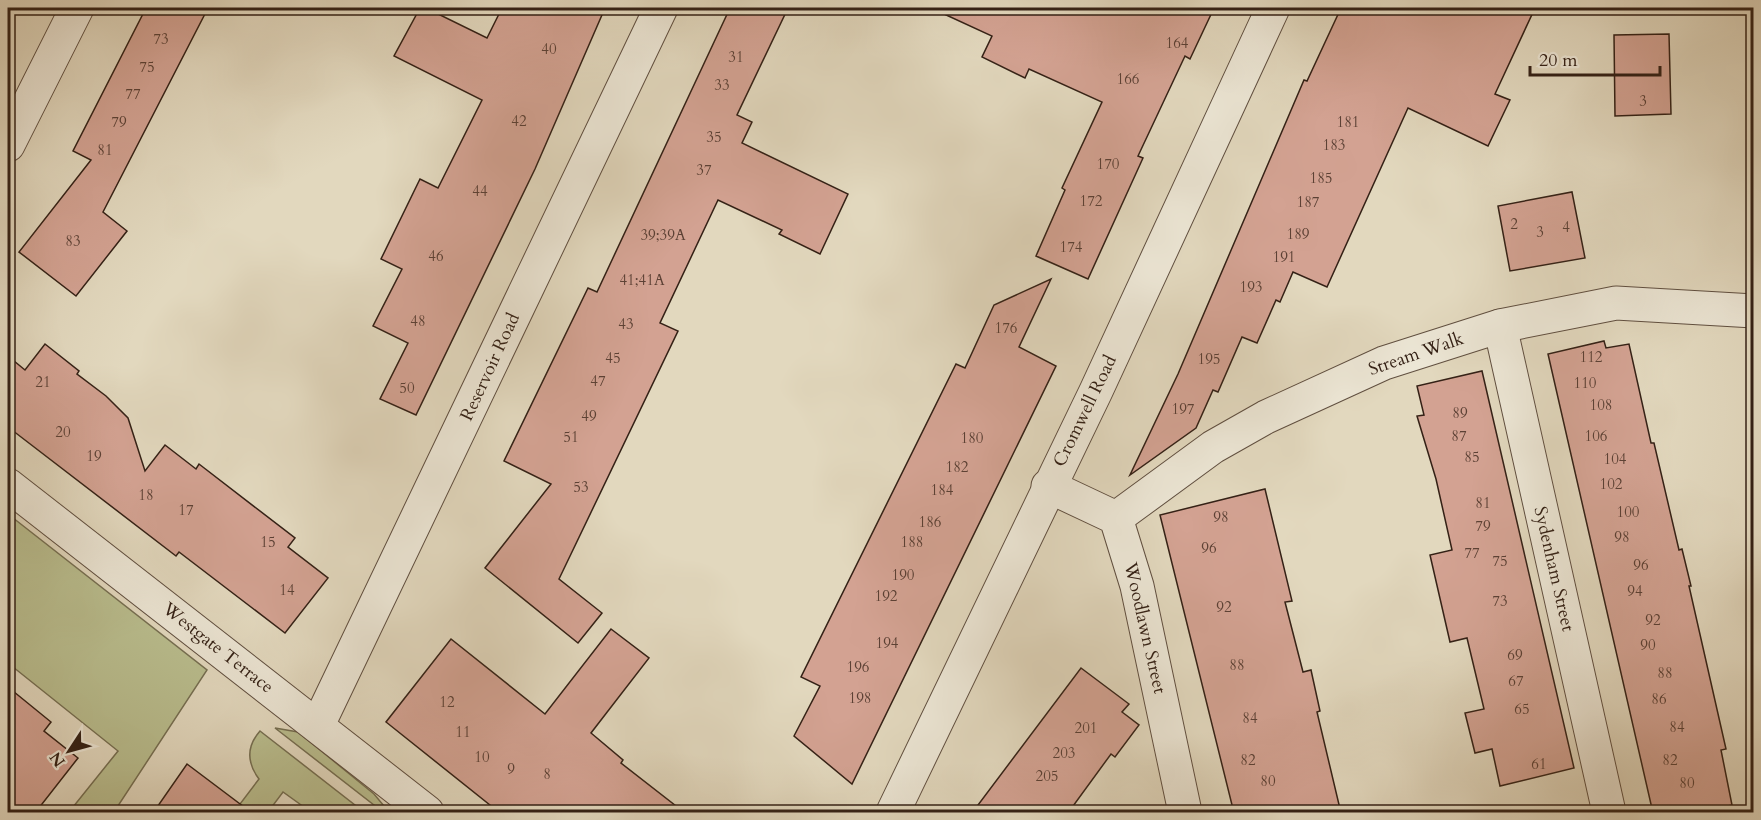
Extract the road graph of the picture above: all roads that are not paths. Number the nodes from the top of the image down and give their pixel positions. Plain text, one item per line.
1 (77, 8) edge
2 (661, 8) edge
3 (1273, 8) edge
4 (8, 145) edge
5 (1754, 311) edge
6 (1500, 326) junction
7 (8, 485) edge
8 (1048, 486) junction
9 (1116, 518) junction
10 (318, 725) junction
11 (427, 813) edge
12 (893, 813) edge
13 (1185, 813) edge
14 (1609, 813) edge

1 - 4 street
2 - 10 street, Reservoir Road
3 - 8 street, Cromwell Road
5 - 6 street, Stream Walk
6 - 9 street, Stream Walk
6 - 14 street, Sydenham Street
7 - 10 street, Westgate Terrace
8 - 9 street
8 - 12 street, Cromwell Road
9 - 13 street, Woodlawn Street
10 - 11 street, Westgate Terrace

